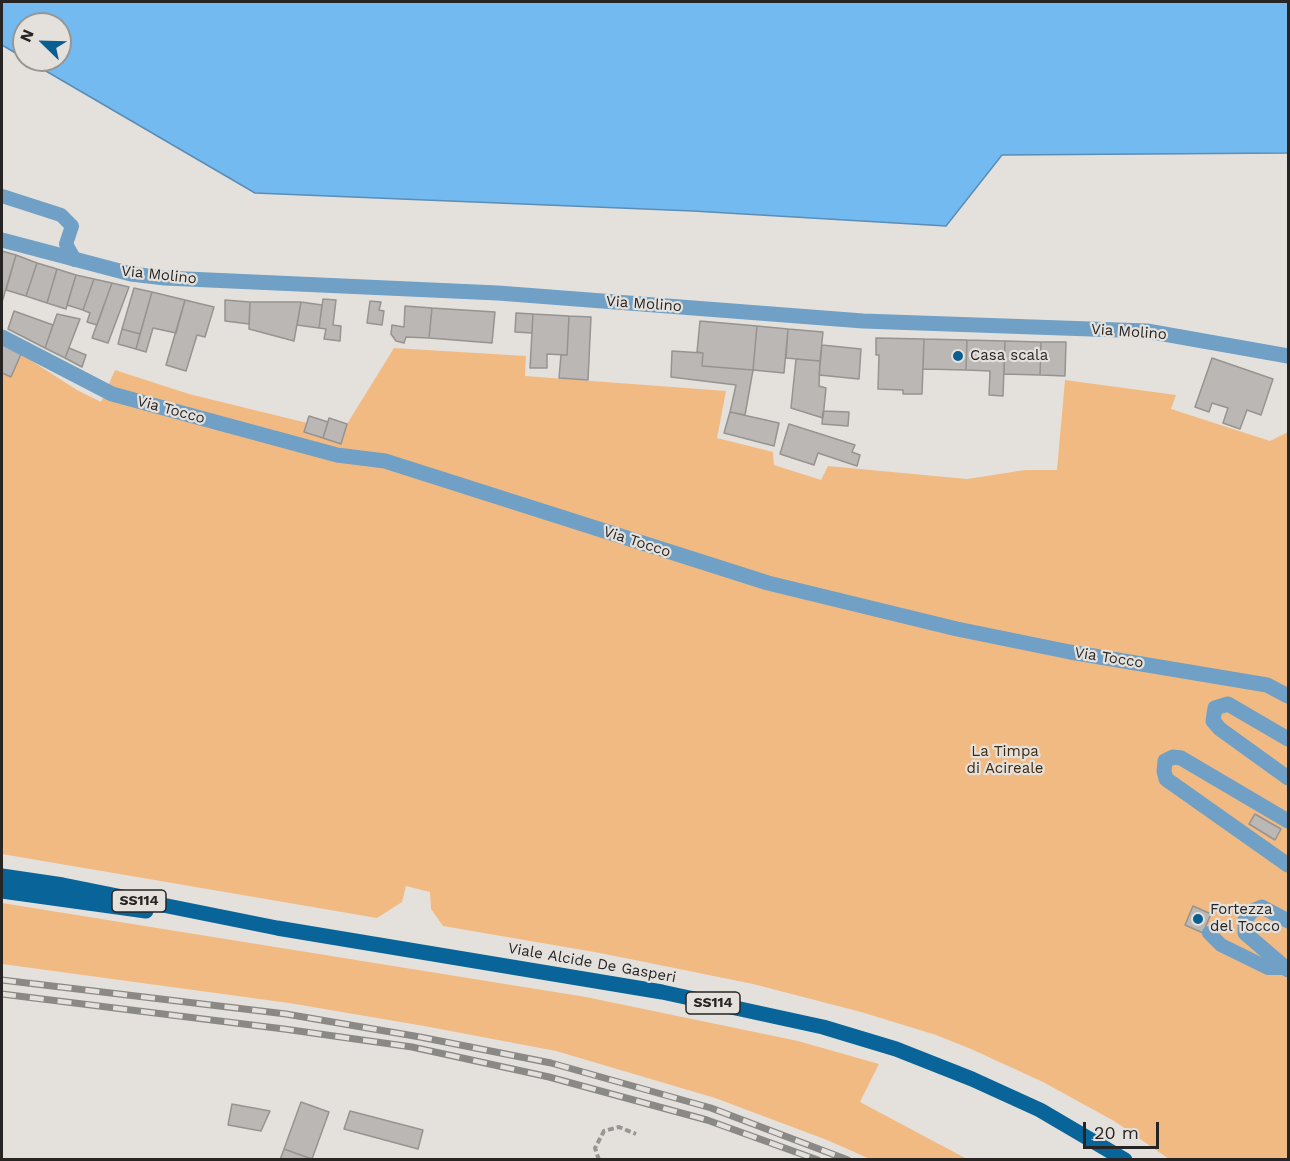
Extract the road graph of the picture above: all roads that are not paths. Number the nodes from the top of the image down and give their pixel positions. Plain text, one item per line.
1 (2, 196) edge
2 (2, 240) edge
3 (75, 260) junction
4 (2, 337) edge
5 (1288, 356) edge
6 (1288, 696) edge
7 (1288, 739) edge
8 (1288, 778) edge
9 (1288, 821) edge
10 (1288, 865) edge
11 (2, 876) edge
12 (2, 891) edge
13 (1288, 921) edge
14 (277, 928) junction
15 (1209, 933) dead end
16 (1288, 969) edge
17 (1125, 1160) edge

1 - 3 lane
2 - 3 street, Via Molino
3 - 5 street, Via Molino
4 - 6 street, Via Tocco
7 - 8 street
9 - 10 street
11 - 14 main road, Viale Alcide De Gasperi / SS114
12 - 14 main road, Viale Alcide De Gasperi / SS114
13 - 16 street
14 - 17 main road, Viale Alcide De Gasperi / SS114
15 - 16 lane

